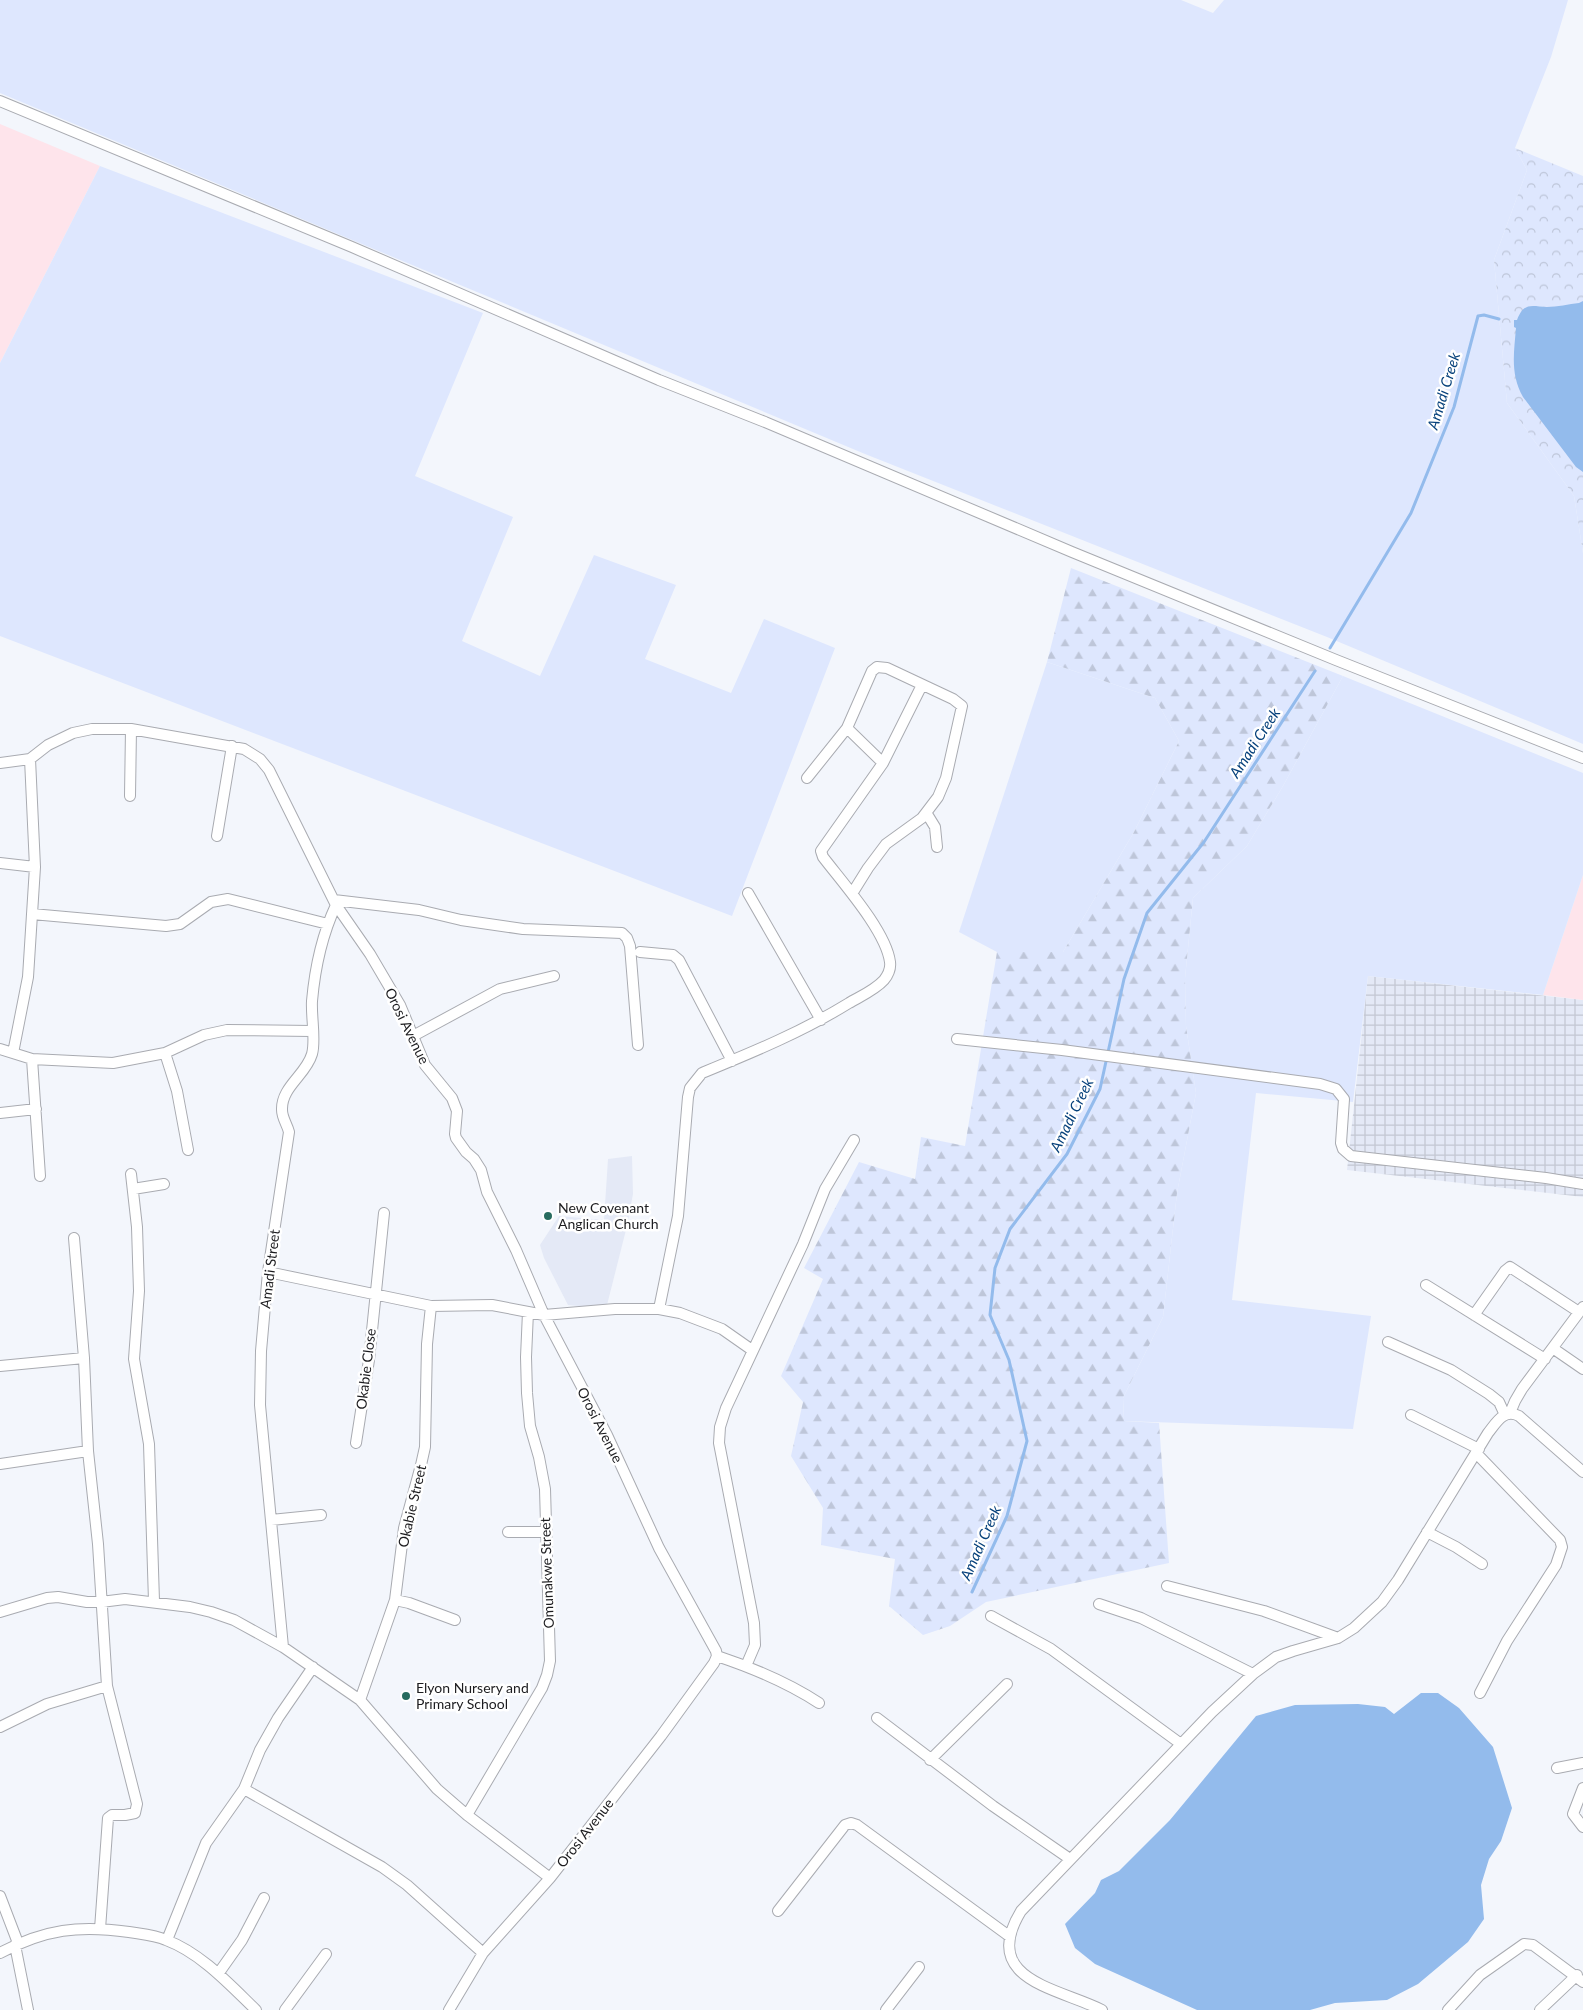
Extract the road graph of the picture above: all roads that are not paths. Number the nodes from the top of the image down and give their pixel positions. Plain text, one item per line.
1 (0, 101) edge
2 (922, 686) junction
3 (848, 728) junction
4 (131, 729) junction
5 (232, 746) junction
6 (30, 758) junction
7 (1583, 758) edge
8 (0, 763) edge
9 (883, 763) junction
10 (807, 778) dead end
11 (130, 796) dead end
12 (927, 814) junction
13 (217, 836) dead end
14 (937, 847) dead end
15 (0, 862) edge
16 (35, 867) junction
17 (852, 892) junction
18 (748, 893) dead end
19 (335, 902) junction
20 (32, 914) junction
21 (328, 924) junction
22 (640, 952) dead end
23 (554, 976) dead end
24 (821, 1020) junction
25 (312, 1031) junction
26 (413, 1036) junction
27 (957, 1039) dead end
28 (638, 1045) dead end
29 (0, 1049) edge
30 (13, 1053) junction
31 (165, 1053) junction
32 (32, 1059) junction
33 (732, 1061) junction
34 (36, 1109) junction
35 (0, 1113) edge
36 (854, 1140) dead end
37 (188, 1150) dead end
38 (131, 1174) dead end
39 (40, 1176) dead end
40 (164, 1184) dead end
41 (1583, 1184) edge
42 (133, 1189) junction
43 (384, 1213) dead end
44 (74, 1238) dead end
45 (268, 1272) junction
46 (1426, 1285) dead end
47 (375, 1295) junction
48 (431, 1306) junction
49 (659, 1309) junction
50 (1581, 1309) edge
51 (528, 1312) junction
52 (544, 1315) junction
53 (1474, 1315) junction
54 (1388, 1342) dead end
55 (1554, 1349) junction
56 (752, 1350) junction
57 (84, 1358) junction
58 (1545, 1360) junction
59 (0, 1366) edge
60 (1583, 1369) edge
61 (1508, 1414) junction
62 (1411, 1415) dead end
63 (356, 1443) dead end
64 (88, 1451) junction
65 (1477, 1451) junction
66 (0, 1464) edge
67 (1583, 1472) edge
68 (321, 1515) dead end
69 (271, 1520) junction
70 (508, 1532) dead end
71 (547, 1532) junction
72 (1427, 1532) junction
73 (1482, 1564) dead end
74 (1168, 1586) dead end
75 (395, 1600) junction
76 (154, 1601) junction
77 (101, 1602) junction
78 (1098, 1604) dead end
79 (0, 1612) edge
80 (991, 1616) dead end
81 (455, 1620) dead end
82 (1338, 1638) junction
83 (283, 1647) junction
84 (717, 1656) junction
85 (746, 1666) junction
86 (313, 1667) junction
87 (1253, 1674) junction
88 (1007, 1684) dead end
89 (106, 1686) junction
90 (1480, 1693) dead end
91 (360, 1700) junction
92 (819, 1703) dead end
93 (877, 1718) dead end
94 (0, 1727) edge
95 (1181, 1744) junction
96 (930, 1760) junction
97 (1583, 1763) edge
98 (1557, 1768) dead end
99 (1583, 1788) edge
100 (244, 1789) junction
101 (468, 1815) junction
102 (1583, 1827) edge
103 (1070, 1859) junction
104 (550, 1878) junction
105 (0, 1896) edge
106 (264, 1898) dead end
107 (778, 1911) dead end
108 (100, 1929) junction
109 (1008, 1936) junction
110 (167, 1940) junction
111 (17, 1944) junction
112 (0, 1953) edge
113 (483, 1953) junction
114 (326, 1954) dead end
115 (919, 1967) dead end
116 (218, 1974) junction
117 (1580, 1979) edge
118 (28, 2010) edge
119 (256, 2010) edge
120 (285, 2010) edge
121 (449, 2010) edge
122 (886, 2010) edge
123 (1102, 2010) edge
124 (1448, 2010) edge
125 (1540, 2010) edge

1 - 7 street
2 - 3 street
2 - 9 street
2 - 12 street
3 - 9 street
3 - 10 street
4 - 5 street, Orosi Avenue
4 - 6 street, Orosi Avenue
4 - 11 street
5 - 13 street
5 - 19 street, Orosi Avenue
6 - 8 street
6 - 16 street
9 - 17 street
12 - 14 street
12 - 17 street
15 - 16 street
16 - 20 street
17 - 24 street
18 - 24 street
19 - 21 street, Amadi Street
19 - 26 street, Orosi Avenue
19 - 28 street
20 - 21 street
20 - 30 street
21 - 25 street, Amadi Street
22 - 33 street
23 - 26 street
24 - 33 street
25 - 31 street
25 - 45 street, Amadi Street
26 - 52 street, Orosi Avenue
27 - 41 street
29 - 30 street
30 - 32 street
31 - 32 street
31 - 37 street
32 - 34 street
33 - 49 street
34 - 35 street
34 - 39 street
36 - 56 street
38 - 42 street
40 - 42 street
42 - 76 street
43 - 47 street, Okabie Close
44 - 57 street
45 - 47 street
45 - 69 street, Amadi Street
46 - 53 street
47 - 48 street
47 - 63 street, Okabie Close
48 - 51 street
48 - 75 street, Okabie Street
49 - 52 street
49 - 56 street
50 - 53 street
50 - 55 street
51 - 52 street
51 - 71 street, Omunakwe Street
52 - 84 street, Orosi Avenue
53 - 58 street
54 - 61 street
55 - 58 street
55 - 60 street
56 - 85 street
57 - 59 street
57 - 64 street
58 - 61 street
61 - 65 street
61 - 67 street
62 - 65 street
64 - 66 street
64 - 77 street
65 - 72 street
65 - 90 street
68 - 69 street
69 - 83 street, Amadi Street
70 - 71 street
71 - 101 street, Omunakwe Street
72 - 73 street
72 - 82 street
74 - 82 street
75 - 81 street
75 - 91 street, Okabie Street
76 - 77 street
76 - 83 street
77 - 79 street
77 - 89 street
78 - 87 street
80 - 95 street
82 - 87 street
83 - 86 street
84 - 85 street
84 - 104 street, Orosi Avenue
85 - 92 street
86 - 91 street
86 - 100 street
87 - 95 street
88 - 96 street
89 - 94 street
89 - 108 street
91 - 101 street
93 - 96 street
95 - 103 street
96 - 103 street
97 - 98 street
99 - 102 street
100 - 110 street
100 - 113 street
101 - 104 street
103 - 109 street
104 - 113 street, Orosi Avenue
105 - 111 street
106 - 116 street
107 - 109 street
108 - 110 street
108 - 111 street
109 - 123 street
110 - 116 street
111 - 112 street
111 - 118 street
113 - 121 street, Orosi Avenue
114 - 120 street
115 - 122 street
116 - 119 street
117 - 124 street
117 - 125 street

